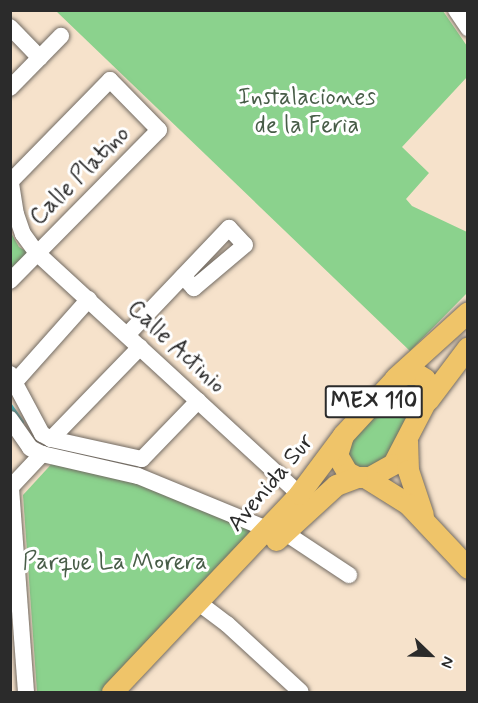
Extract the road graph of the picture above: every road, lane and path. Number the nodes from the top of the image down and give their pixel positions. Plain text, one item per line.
1 (456, 10) edge
2 (10, 27) edge
3 (468, 28) edge
4 (61, 36) dead end
5 (40, 58) junction
6 (10, 88) edge
7 (10, 177) edge
8 (11, 181) edge
9 (37, 253) junction
10 (183, 276) dead end
11 (10, 281) edge
12 (89, 299) junction
13 (468, 312) edge
14 (134, 341) junction
15 (468, 346) edge
16 (13, 378) edge
17 (394, 380) junction
18 (428, 400) junction
19 (198, 401) junction
20 (10, 419) edge
21 (343, 435) junction
22 (407, 439) junction
23 (51, 440) junction
24 (42, 454) junction
25 (361, 477) junction
26 (10, 488) edge
27 (299, 494) junction
28 (282, 523) junction
29 (434, 530) junction
30 (468, 568) edge
31 (349, 575) dead end
32 (203, 608) junction
33 (26, 693) edge
34 (112, 693) edge
35 (131, 693) edge
36 (301, 693) edge

1 - 3 street
2 - 5 street
4 - 5 street
5 - 6 street
7 - 8 street
8 - 9 street, Calle Actinio
8 - 9 street, Calle Platino
9 - 11 street, Calle Platino
9 - 12 street, Calle Actinio
10 - 14 street
12 - 14 street, Calle Actinio
12 - 16 street
13 - 17 main road, MEX 110
14 - 19 street, Calle Actinio
14 - 23 street
15 - 18 main road, MEX 110
16 - 23 street
17 - 18 main road, MEX 110
17 - 21 main road, MEX 110
18 - 22 main road, MEX 110
19 - 23 street
19 - 27 street, Calle Actinio
20 - 24 street
21 - 25 main road, MEX 110
21 - 27 main road, Avenida Sur
22 - 25 main road, MEX 110
22 - 29 main road, MEX 110
24 - 26 street
24 - 28 street
25 - 28 main road, Avenida Sur
25 - 29 main road, MEX 110
26 - 33 street
27 - 28 main road, Avenida Sur
28 - 31 street
28 - 32 main road, Avenida Sur
29 - 30 main road, MEX 110
32 - 34 main road, Avenida Sur
32 - 35 main road, Avenida Sur
32 - 36 street

